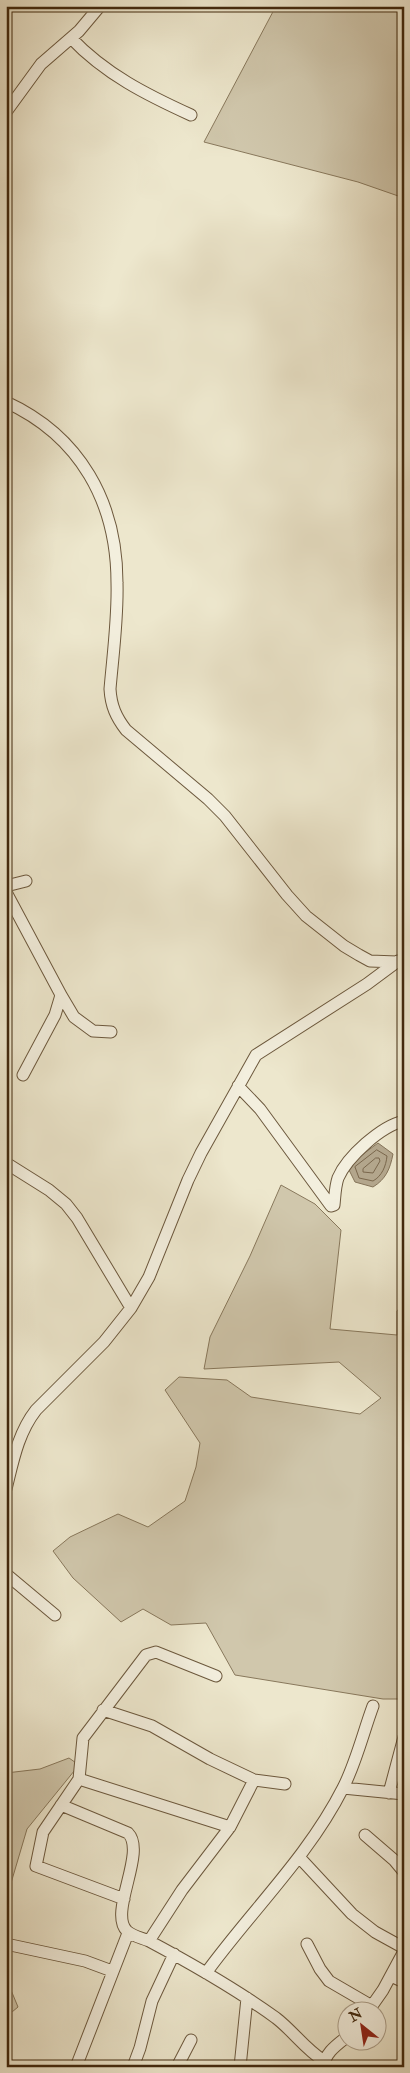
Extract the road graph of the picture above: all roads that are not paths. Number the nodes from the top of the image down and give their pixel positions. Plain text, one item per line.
1 (100, 6) edge
2 (71, 38) junction
3 (6, 112) edge
4 (191, 115) dead end
5 (6, 402) edge
6 (26, 881) dead end
7 (6, 886) edge
8 (6, 892) edge
9 (400, 960) edge
10 (61, 995) junction
11 (111, 1032) dead end
12 (23, 1075) dead end
13 (238, 1086) junction
14 (404, 1121) edge
15 (6, 1163) edge
16 (131, 1308) junction
17 (6, 1489) edge
18 (6, 1574) edge
19 (54, 1616) dead end
20 (216, 1676) dead end
21 (373, 1706) dead end
22 (103, 1710) junction
23 (404, 1738) edge
24 (80, 1779) junction
25 (254, 1780) junction
26 (285, 1784) dead end
27 (343, 1788) junction
28 (389, 1793) junction
29 (404, 1794) edge
30 (61, 1805) junction
31 (230, 1827) junction
32 (365, 1835) dead end
33 (299, 1857) junction
34 (404, 1872) edge
35 (124, 1899) junction
36 (128, 1933) junction
37 (148, 1941) junction
38 (6, 1944) edge
39 (307, 1944) dead end
40 (404, 1949) edge
41 (174, 1954) junction
42 (112, 1972) junction
43 (206, 1973) junction
44 (391, 1976) junction
45 (404, 1982) edge
46 (247, 1998) junction
47 (359, 2000) edge
48 (376, 2000) edge
49 (191, 2040) dead end
50 (338, 2045) edge
51 (324, 2064) edge
52 (76, 2067) edge
53 (133, 2067) edge
54 (177, 2067) edge
55 (240, 2067) edge

1 - 2 street
2 - 3 street
2 - 4 street
5 - 9 street
6 - 7 street
8 - 10 street
9 - 13 street
10 - 11 street
10 - 12 street
13 - 14 street
13 - 16 street
15 - 16 street
16 - 17 street
18 - 19 street
20 - 22 street
21 - 27 street
22 - 24 street
22 - 25 street
23 - 28 street
24 - 30 street
24 - 31 street
25 - 26 street
25 - 31 street
27 - 28 street
27 - 33 street
28 - 29 street
30 - 35 street
30 - 35 street
31 - 37 street
32 - 34 street
33 - 40 street
33 - 43 street
35 - 36 street
36 - 37 street
36 - 42 street
37 - 41 street
38 - 42 street
39 - 47 street
40 - 44 street
41 - 43 street
41 - 53 street
42 - 52 street
43 - 46 street
44 - 45 street
44 - 48 street
46 - 51 street
46 - 55 street
49 - 54 street
50 - 51 street

